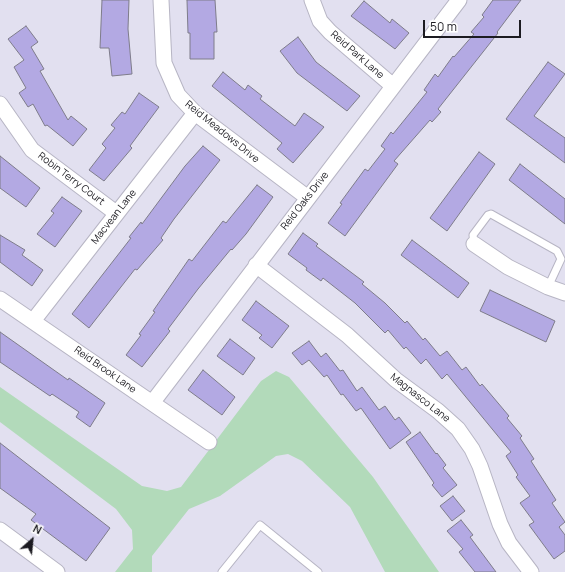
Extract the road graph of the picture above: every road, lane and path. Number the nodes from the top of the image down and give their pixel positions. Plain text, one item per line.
1 (161, 0) edge
2 (312, 0) edge
3 (459, 0) edge
4 (393, 86) junction
5 (0, 104) edge
6 (195, 113) junction
7 (308, 198) junction
8 (116, 213) junction
9 (474, 244) joint
10 (256, 265) junction
11 (548, 287) junction
12 (565, 293) edge
13 (0, 299) edge
14 (33, 321) junction
15 (152, 402) junction
16 (210, 442) dead end
17 (0, 530) edge
18 (57, 572) edge
19 (222, 572) edge
20 (318, 572) edge
21 (531, 572) edge

1 - 6 street, Reid Meadows Drive
2 - 4 street, Reid Park Lane
3 - 4 street, Reid Oaks Drive
4 - 7 street, Reid Oaks Drive
5 - 8 street, Robin Terry Court
6 - 7 street, Reid Meadows Drive
6 - 8 street, Macvean Lane
7 - 10 street, Reid Oaks Drive
8 - 14 street, Macvean Lane
9 - 11 street
9 - 11 lane
10 - 15 street, Reid Oaks Drive
10 - 21 street, Magnasco Lane
11 - 12 street
13 - 14 street, Reid Brook Lane
14 - 15 street, Reid Brook Lane
15 - 16 street, Reid Brook Lane
17 - 18 street
19 - 20 lane

